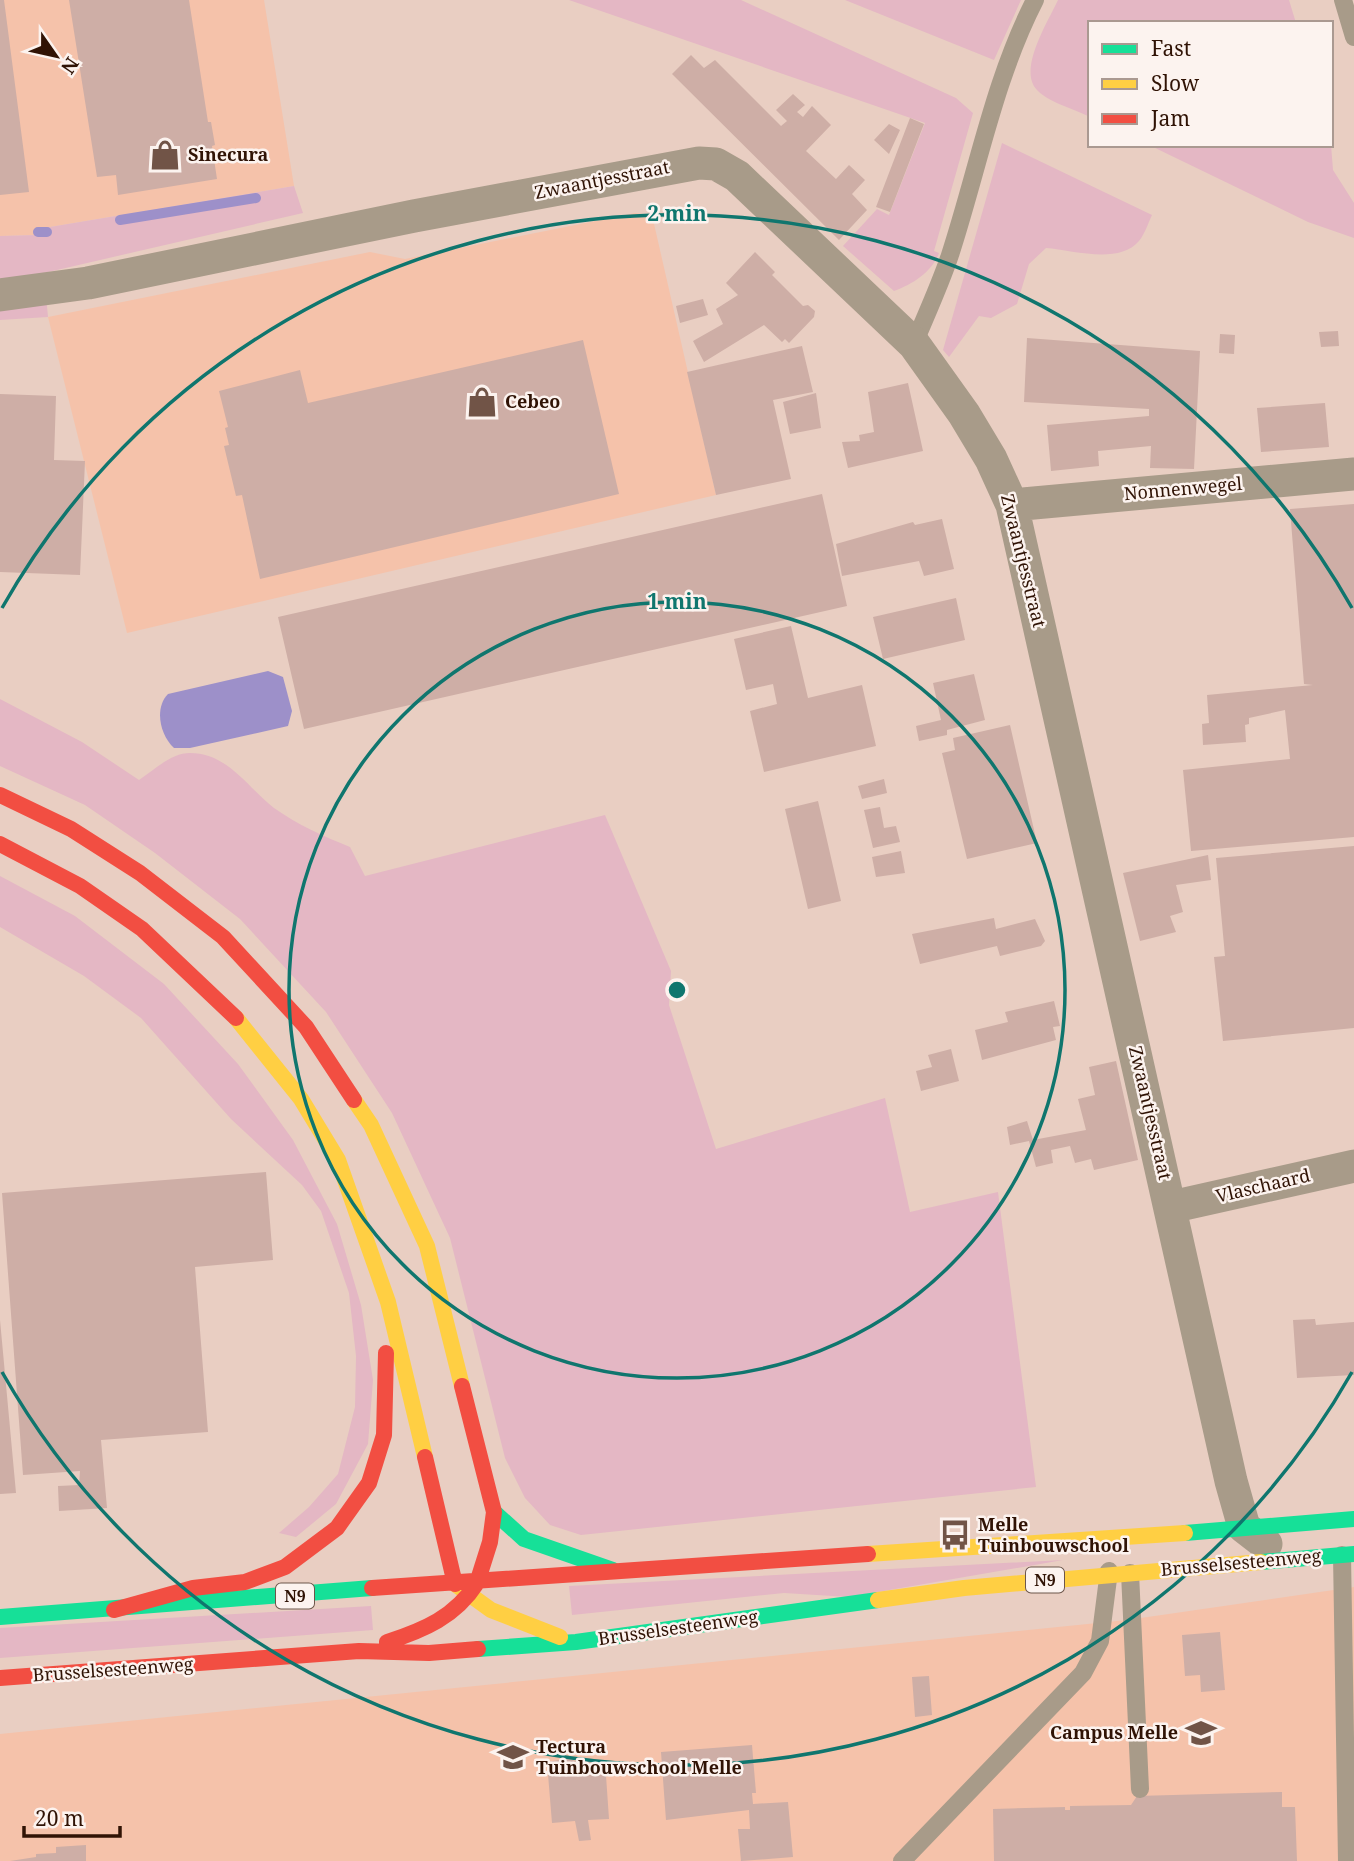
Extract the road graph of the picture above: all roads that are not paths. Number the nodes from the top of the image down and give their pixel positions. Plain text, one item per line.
1 (1035, 0) edge
2 (1343, 0) edge
3 (1354, 37) edge
4 (0, 295) edge
5 (914, 344) junction
6 (1354, 474) edge
7 (1012, 505) junction
8 (0, 795) edge
9 (0, 844) edge
10 (1354, 1166) edge
11 (1171, 1207) junction
12 (388, 1302) junction
13 (494, 1512) junction
14 (1354, 1519) edge
15 (1244, 1527) junction
16 (1098, 1540) junction
17 (1348, 1554) edge
18 (1294, 1558) junction
19 (1199, 1566) junction
20 (613, 1570) junction
21 (1130, 1573) junction
22 (1110, 1574) junction
23 (477, 1583) junction
24 (454, 1584) junction
25 (469, 1597) junction
26 (114, 1610) junction
27 (0, 1617) edge
28 (576, 1642) junction
29 (359, 1651) junction
30 (0, 1678) edge
31 (1140, 1789) dead end
32 (902, 1861) edge
33 (1347, 1861) edge

1 - 5 lane
2 - 3 lane
4 - 5 street, Zwaantjesstraat
5 - 7 street, Zwaantjesstraat
6 - 7 street, Nonnenwegel
7 - 11 street, Zwaantjesstraat
8 - 13 main road
9 - 12 main road
10 - 11 street, Vlaschaard
11 - 15 street, Zwaantjesstraat
12 - 24 main road
12 - 26 main road
13 - 20 main road
13 - 23 main road
14 - 15 main road, Brusselsesteenweg / N9
15 - 16 main road, Brusselsesteenweg / N9
15 - 18 street
15 - 19 street
16 - 20 main road, Brusselsesteenweg / N9
16 - 22 lane
17 - 18 main road, Brusselsesteenweg / N9
17 - 33 lane
18 - 19 main road, Brusselsesteenweg / N9
19 - 21 main road, Brusselsesteenweg / N9
20 - 23 main road, Brusselsesteenweg / N9
21 - 22 main road, Brusselsesteenweg / N9
21 - 31 lane
22 - 28 main road, Brusselsesteenweg / N9
22 - 32 lane
23 - 24 main road, Brusselsesteenweg / N9
23 - 25 main road
24 - 25 main road
24 - 26 main road, Brusselsesteenweg / N9
25 - 28 main road
25 - 29 main road
26 - 27 main road, Brusselsesteenweg / N9
28 - 29 main road, Brusselsesteenweg / N9
29 - 30 main road, Brusselsesteenweg / N9

